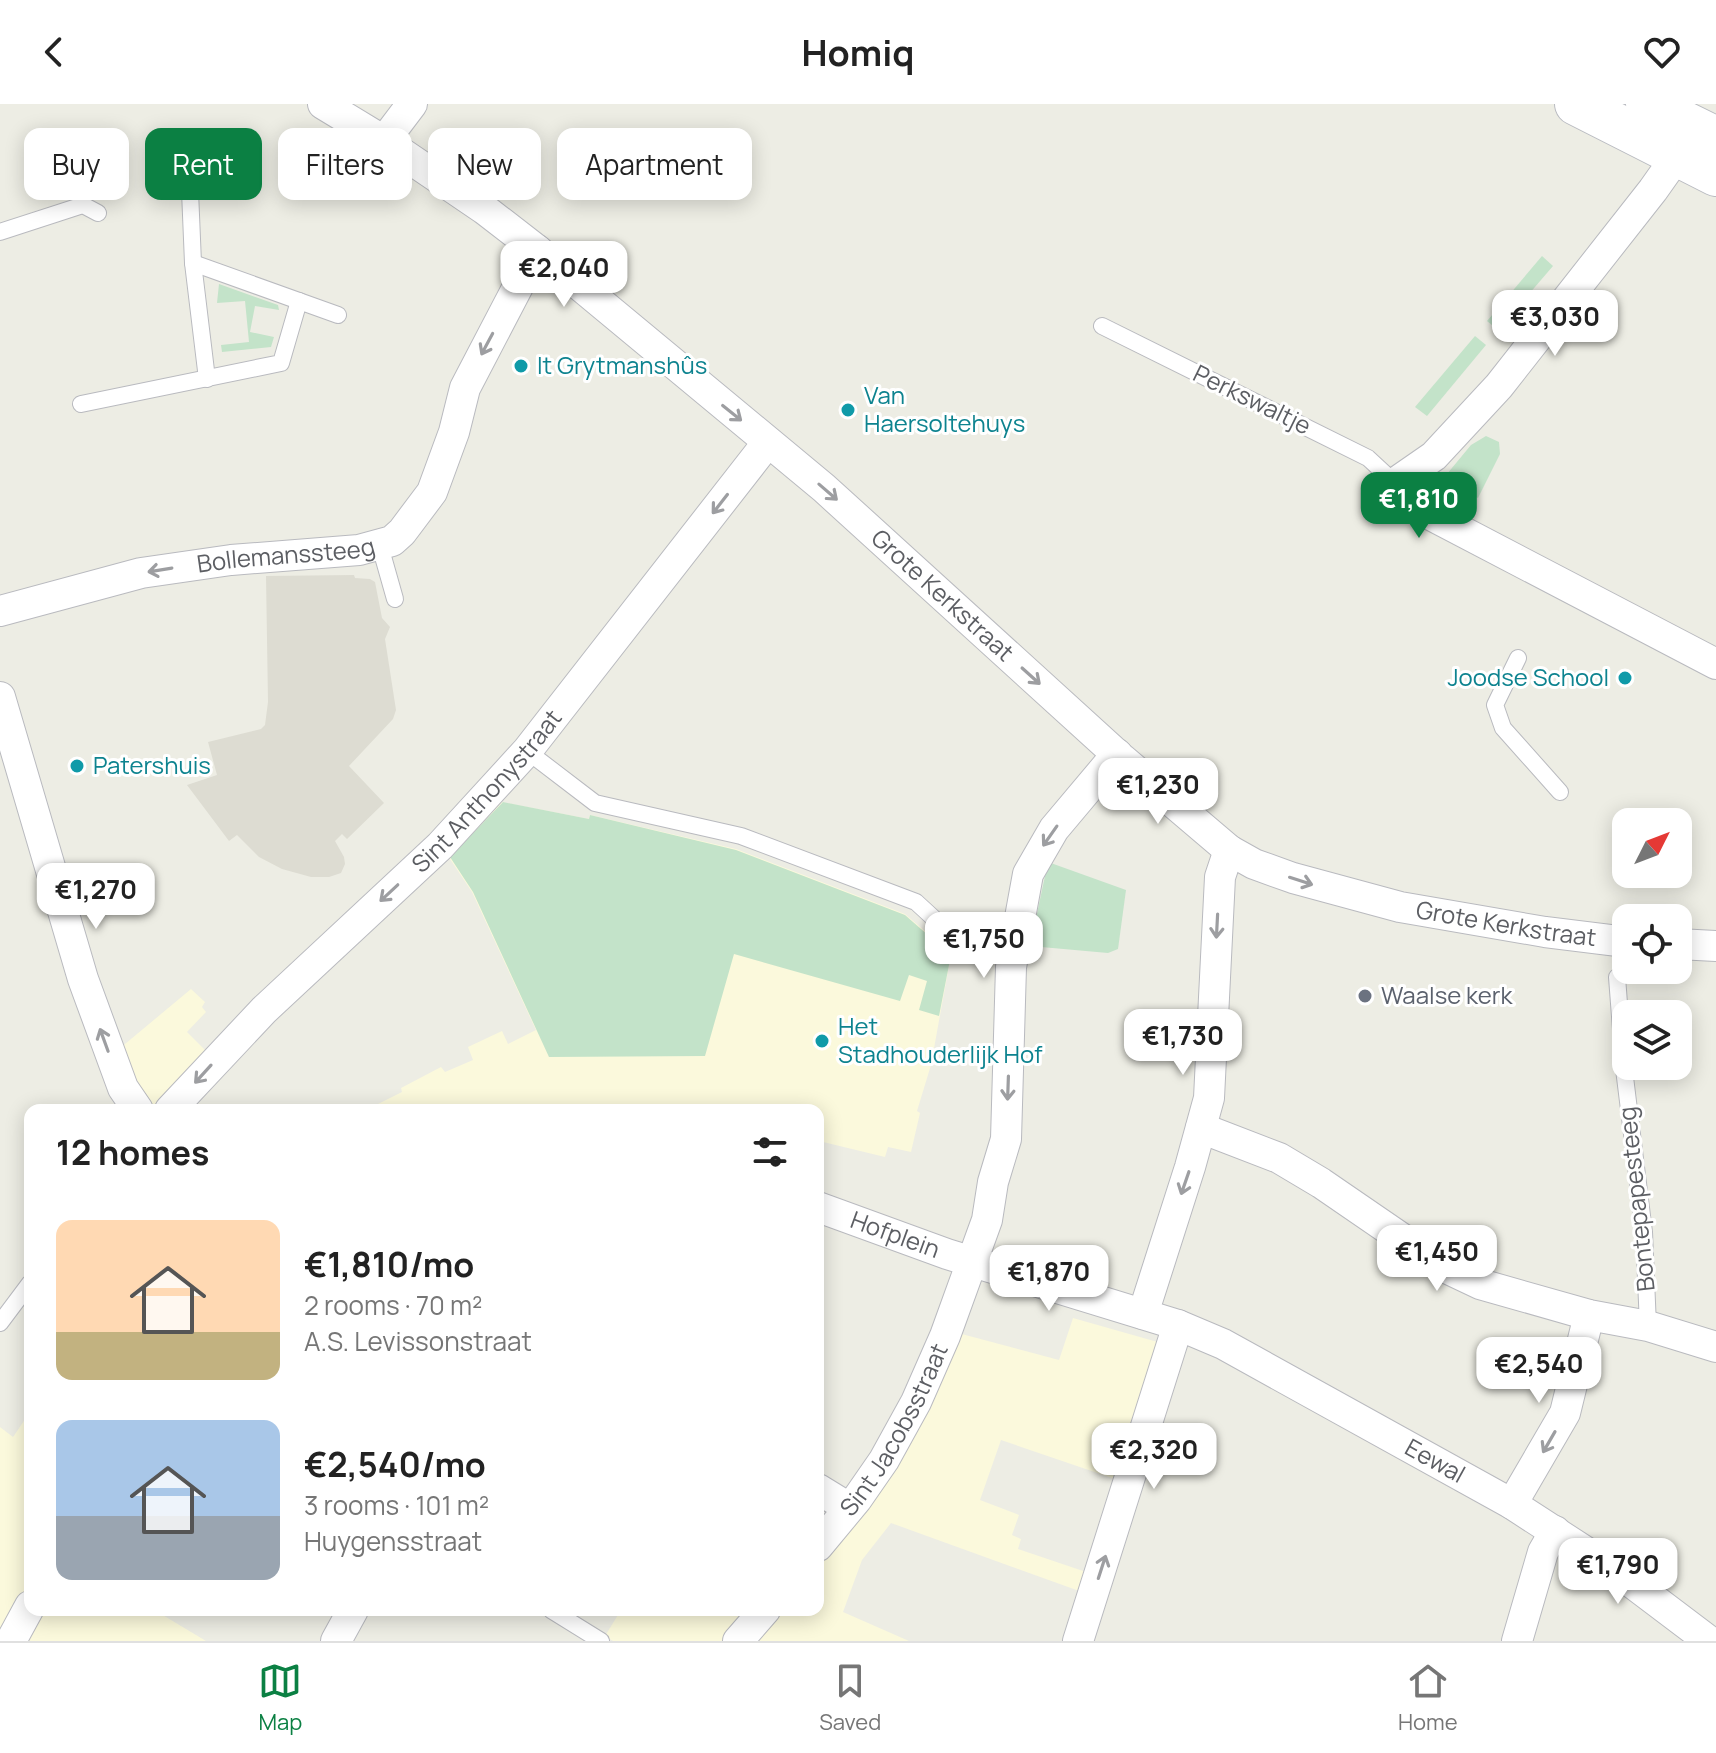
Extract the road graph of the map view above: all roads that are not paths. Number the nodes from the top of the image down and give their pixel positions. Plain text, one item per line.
1 (323, 104) edge
2 (412, 104) edge
3 (1576, 104) edge
4 (1670, 125) edge
5 (363, 128) edge
6 (394, 128) edge
7 (412, 160) edge
8 (1716, 175) edge
9 (190, 200) edge
10 (98, 213) dead end
11 (0, 232) edge
12 (537, 250) junction
13 (193, 263) junction
14 (299, 301) junction
15 (338, 315) dead end
16 (1102, 326) dead end
17 (207, 379) junction
18 (81, 404) dead end
19 (768, 442) junction
20 (1395, 483) junction
21 (380, 546) junction
22 (395, 599) dead end
23 (0, 611) edge
24 (1518, 658) dead end
25 (1708, 659) edge
26 (0, 697) edge
27 (527, 751) junction
28 (1117, 754) junction
29 (10, 776) edge
30 (1560, 792) dead end
31 (1229, 850) junction
32 (1612, 940) edge
33 (1692, 945) edge
34 (1716, 946) edge
35 (1013, 952) junction
36 (1618, 984) edge
37 (134, 1104) edge
38 (176, 1104) edge
39 (1201, 1128) junction
40 (824, 1209) edge
41 (971, 1261) junction
42 (24, 1291) edge
43 (1143, 1314) junction
44 (1589, 1315) junction
45 (0, 1323) edge
46 (1178, 1325) junction
47 (1648, 1326) junction
48 (1716, 1347) edge
49 (824, 1493) edge
50 (1512, 1504) junction
51 (849, 1508) junction
52 (1555, 1531) junction
53 (824, 1539) edge
54 (25, 1616) edge
55 (350, 1616) edge
56 (561, 1616) edge
57 (760, 1616) edge
58 (11, 1641) edge
59 (336, 1641) edge
60 (601, 1641) edge
61 (738, 1641) edge
62 (1078, 1641) edge
63 (1517, 1641) edge
64 (1709, 1641) edge

1 - 5 street, Grote Kerkstraat
2 - 6 street
3 - 4 main road
4 - 8 main road
4 - 20 street
7 - 12 street, Grote Kerkstraat
9 - 13 lane
10 - 11 lane
12 -> 19 street, Grote Kerkstraat
12 -> 21 street, Bollemanssteeg
13 - 14 lane
13 - 17 lane
14 - 15 lane
14 - 17 lane
16 - 20 lane, Perkswaltje
17 - 18 lane
19 -> 27 street, Sint Anthonystraat
19 -> 28 street, Grote Kerkstraat
20 - 25 street
21 - 22 lane
21 -> 23 street, Bollemanssteeg
24 - 30 lane
26 - 29 street
27 - 35 lane
27 -> 38 street, Sint Anthonystraat
28 - 31 street, Grote Kerkstraat
28 -> 35 street, Sint Jacobsstraat
37 -> 29 street
31 -> 32 street, Grote Kerkstraat
31 -> 39 street
33 - 34 street
35 -> 41 street, Sint Jacobsstraat
36 - 47 lane, Bontepapesteeg
39 -> 43 street
39 - 44 street
40 - 41 street, Hofplein
41 - 43 street, Hofplein
41 - 51 street, Sint Jacobsstraat
42 - 45 lane
43 - 46 street, Eewal
44 - 47 street
44 -> 50 street
46 - 50 street, Eewal
62 -> 46 street
47 - 48 street
49 - 51 street
50 - 52 street, Eewal
51 - 53 street, Sint Jacobsstraat
52 - 63 street
52 - 64 street, Eewal
54 - 58 street
55 - 59 street
56 - 60 lane
57 - 61 street

